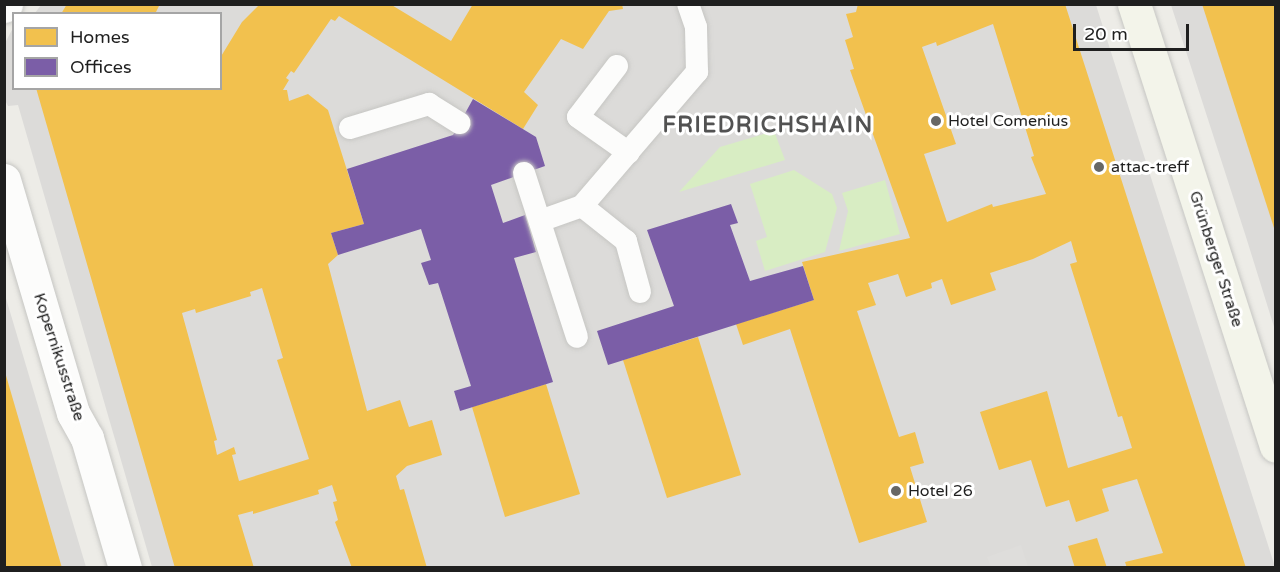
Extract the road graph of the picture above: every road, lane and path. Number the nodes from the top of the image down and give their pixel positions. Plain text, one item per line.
1 (688, 4) edge
2 (1134, 4) edge
3 (617, 66) dead end
4 (460, 123) dead end
5 (350, 128) dead end
6 (629, 153) junction
7 (524, 173) dead end
8 (4, 180) edge
9 (582, 206) junction
10 (540, 221) junction
11 (640, 292) dead end
12 (577, 337) dead end
13 (1275, 446) edge
14 (125, 567) edge

1 - 6 lane
2 - 13 street, Grünberger Straße
3 - 6 lane
4 - 5 lane
6 - 9 lane
7 - 10 lane
8 - 14 street, Kopernikusstraße
9 - 10 lane
9 - 11 lane
10 - 12 lane

